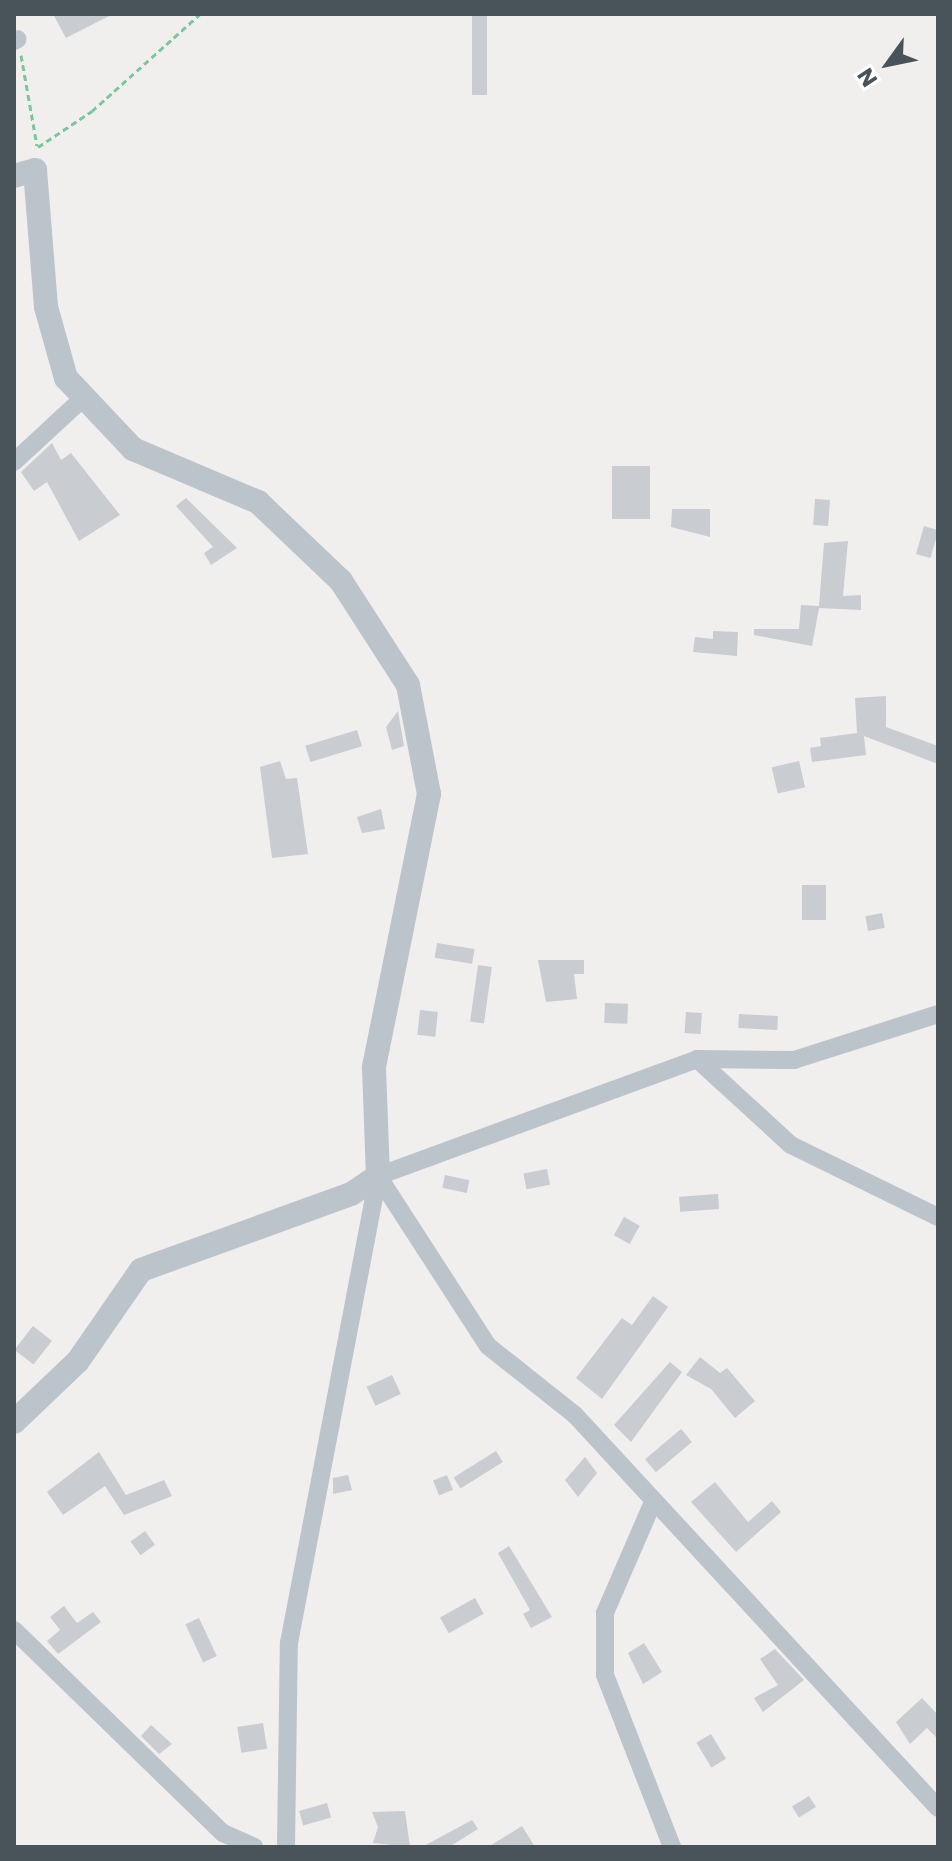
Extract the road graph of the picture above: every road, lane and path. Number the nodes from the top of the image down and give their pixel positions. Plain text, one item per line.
1 (200, 14) edge
2 (16, 40) edge
3 (29, 164) edge
4 (82, 399) junction
5 (14, 462) edge
6 (938, 1014) edge
7 (697, 1059) junction
8 (378, 1176) junction
9 (938, 1217) edge
10 (14, 1422) edge
11 (653, 1502) junction
12 (14, 1630) edge
13 (938, 1808) edge
14 (254, 1847) edge
15 (286, 1847) edge
16 (672, 1847) edge

1 - 3 path
2 - 3 path
3 - 4 street
4 - 5 street
4 - 8 street
6 - 7 street
7 - 8 street
7 - 9 street
8 - 10 street
8 - 11 street
8 - 15 street
11 - 13 street
11 - 16 street
12 - 14 street

